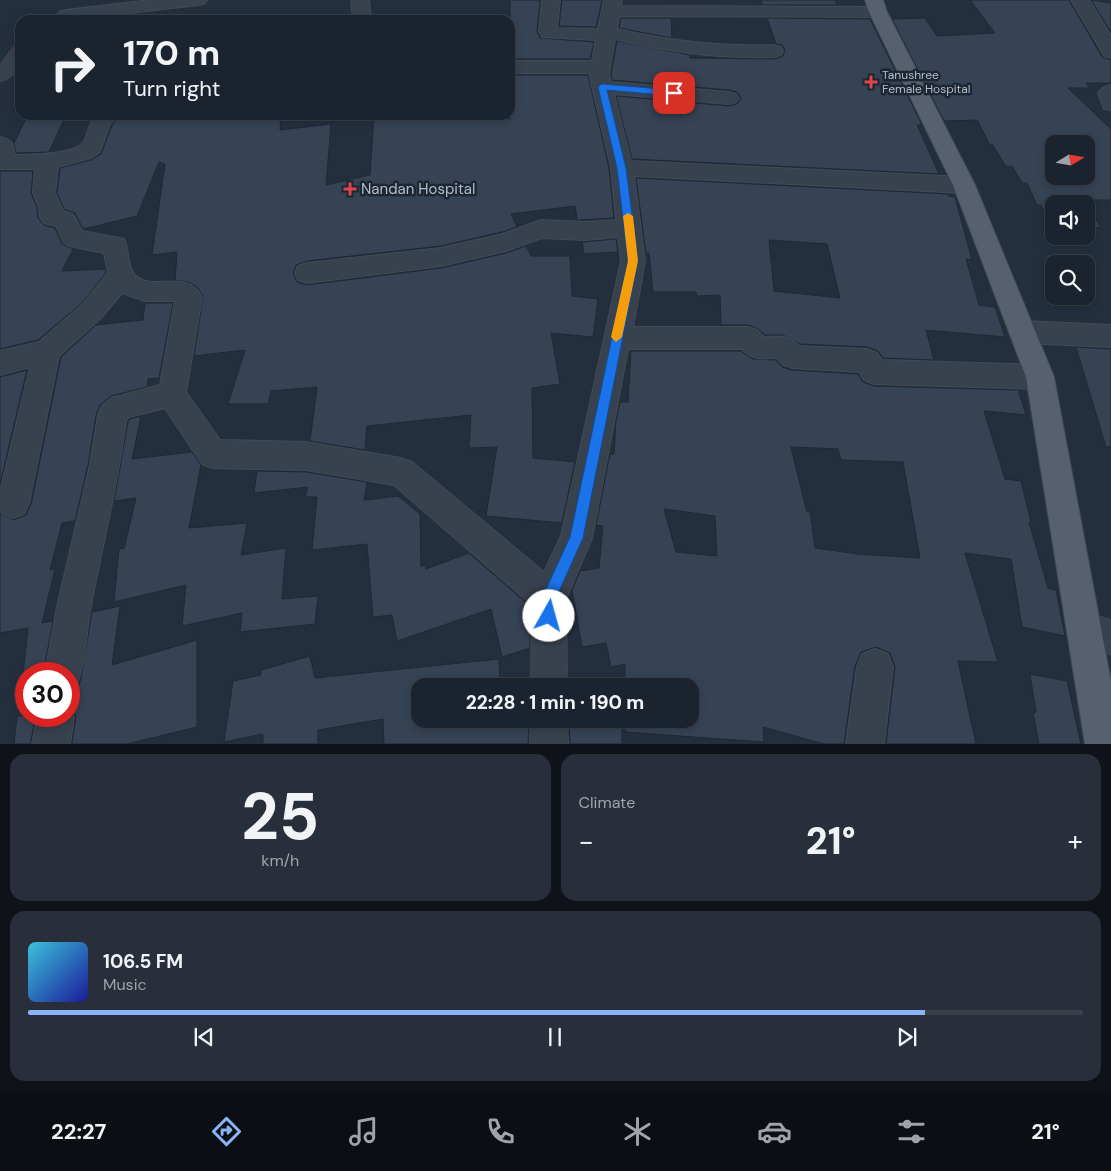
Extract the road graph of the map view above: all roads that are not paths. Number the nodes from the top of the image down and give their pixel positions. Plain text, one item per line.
1 (198, 0) edge
2 (360, 0) edge
3 (551, 0) edge
4 (1080, 0) edge
5 (876, 6) edge
6 (67, 12) edge
7 (109, 15) edge
8 (362, 15) edge
9 (610, 19) edge
10 (774, 51) dead end
11 (1111, 52) edge
12 (15, 60) edge
13 (515, 68) edge
14 (0, 74) edge
15 (601, 77) junction
16 (1111, 91) edge
17 (729, 98) dead end
18 (1111, 104) edge
19 (101, 120) edge
20 (0, 144) edge
21 (48, 162) junction
22 (622, 168) junction
23 (964, 186) junction
24 (629, 228) junction
25 (307, 273) dead end
26 (120, 274) junction
27 (1022, 332) junction
28 (1111, 336) edge
29 (616, 338) junction
30 (47, 351) junction
31 (0, 363) edge
32 (1040, 377) junction
33 (172, 394) junction
34 (13, 503) dead end
35 (549, 598) junction
36 (1098, 633) edge
37 (65, 662) edge
38 (875, 667) dead end
39 (549, 678) edge
40 (54, 727) edge
41 (549, 728) edge
42 (51, 744) edge
43 (549, 744) edge
44 (866, 744) edge
45 (1104, 744) edge

1 - 7 street
2 - 8 street
3 - 9 street
4 - 11 street
5 - 9 street
5 - 23 main road
6 - 7 street
9 - 10 street
9 - 15 street
12 - 14 street
13 - 15 street
15 - 17 street
15 - 22 street
16 - 18 street
19 - 21 street
20 - 21 street
21 - 26 street
22 - 23 street
22 - 24 street
23 - 27 main road
24 - 25 street
24 - 29 street
26 - 30 street
26 - 33 street
27 - 28 street
27 - 32 main road
29 - 32 street
29 - 35 street
30 - 31 street
30 - 34 street
32 - 36 main road
33 - 35 street
33 - 37 street
35 - 39 street
36 - 45 main road
38 - 44 street
40 - 42 street
41 - 43 street

